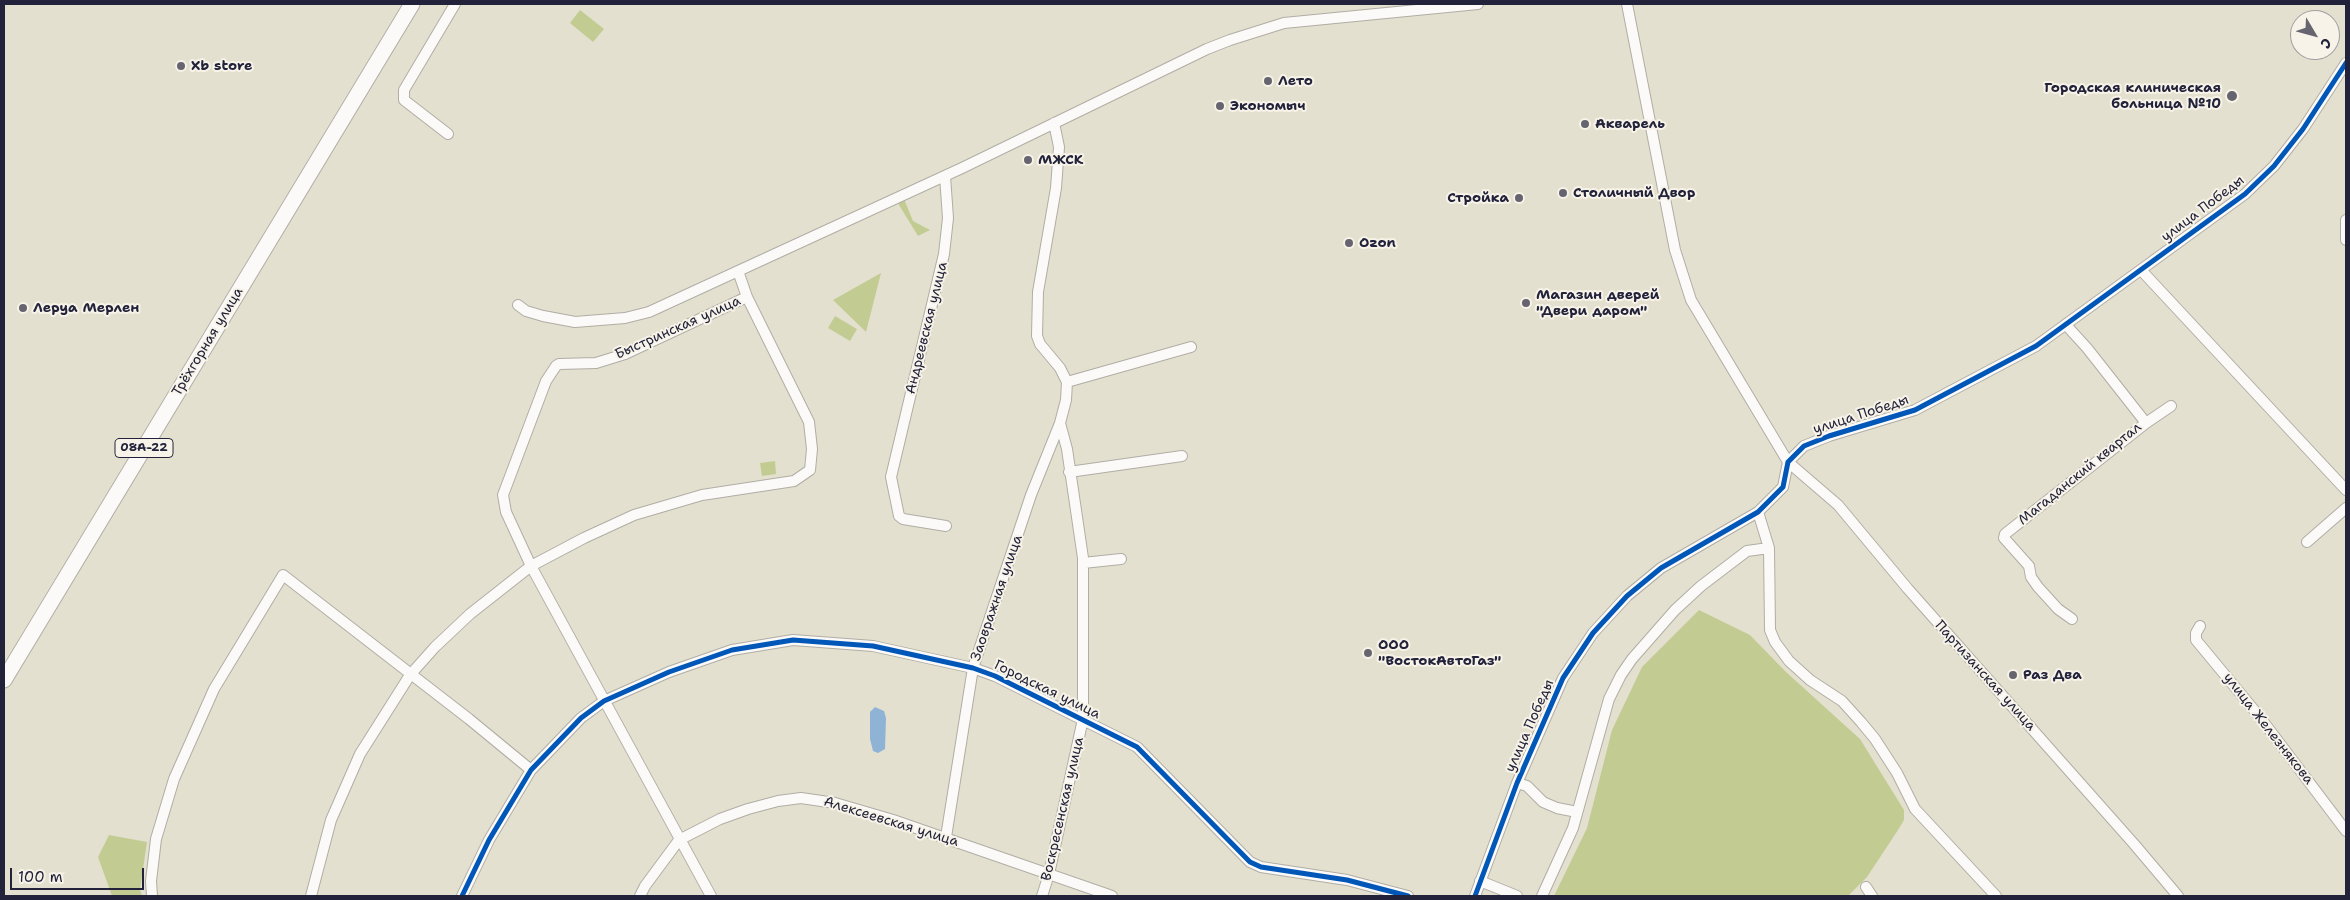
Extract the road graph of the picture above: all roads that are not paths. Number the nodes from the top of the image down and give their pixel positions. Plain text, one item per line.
1 (412, 4) edge
2 (455, 4) edge
3 (1478, 4) edge
4 (1626, 4) edge
5 (2346, 64) edge
6 (1054, 124) junction
7 (448, 134) dead end
8 (945, 176) junction
9 (2346, 220) edge
10 (2346, 240) edge
11 (2141, 270) junction
12 (738, 271) junction
13 (747, 297) junction
14 (518, 305) dead end
15 (2066, 325) junction
16 (1191, 347) dead end
17 (1067, 382) junction
18 (2170, 406) dead end
19 (1060, 423) junction
20 (2146, 423) junction
21 (1182, 456) dead end
22 (1788, 462) junction
23 (1069, 472) junction
24 (2346, 490) edge
25 (2346, 508) edge
26 (1758, 512) junction
27 (946, 526) dead end
28 (2307, 542) dead end
29 (1769, 548) junction
30 (1121, 559) dead end
31 (531, 566) junction
32 (1083, 568) junction
33 (2072, 619) dead end
34 (2200, 626) dead end
35 (973, 668) junction
36 (410, 675) junction
37 (4, 680) edge
38 (604, 701) junction
39 (1083, 719) junction
40 (531, 770) junction
41 (1517, 783) junction
42 (1577, 812) junction
43 (2346, 831) edge
44 (946, 837) junction
45 (679, 840) junction
46 (1049, 874) junction
47 (1480, 882) junction
48 (152, 896) edge
49 (311, 896) edge
50 (462, 896) edge
51 (640, 896) edge
52 (711, 896) edge
53 (1042, 896) edge
54 (1112, 896) edge
55 (1408, 896) edge
56 (1475, 896) edge
57 (1517, 896) edge
58 (1542, 896) edge
59 (1996, 896) edge
60 (2178, 896) edge

1 - 37 highway, Трёхгорная улица / 08А-22
2 - 7 street
3 - 6 street
4 - 22 street, Партизанская улица
5 - 11 street, улица Победы
6 - 8 street
6 - 17 street
8 - 12 street
8 - 27 street, Андреевская улица
9 - 10 street
11 - 15 street, улица Победы
11 - 24 street
12 - 13 street
12 - 14 street
13 - 31 street, Быстринская улица
13 - 31 street
15 - 20 street, Магаданский квартал
15 - 22 street, улица Победы
16 - 17 street
17 - 19 street
18 - 20 street
19 - 23 street, Воскресенская улица
19 - 35 street, Заовражная улица
20 - 33 street, Магаданский квартал
21 - 23 street
22 - 26 street, улица Победы
22 - 60 street, Партизанская улица
23 - 32 street, Воскресенская улица
25 - 28 street
26 - 29 street
26 - 41 street, улица Победы
29 - 42 street
29 - 59 street
30 - 32 street
31 - 36 street
31 - 38 street, Быстринская улица
32 - 39 street, Воскресенская улица
34 - 43 street, улица Железнякова
35 - 38 street, Городская улица
35 - 39 street, Городская улица
35 - 44 street, Заовражная улица
36 - 40 street
36 - 48 street
36 - 49 street
38 - 40 street, Городская улица
38 - 45 street, Быстринская улица
39 - 46 street, Воскресенская улица
39 - 55 street, Городская улица
40 - 50 street, Городская улица
41 - 42 street
41 - 47 street, улица Победы
42 - 58 street
44 - 45 street, Алексеевская улица
44 - 46 street, Алексеевская улица
45 - 51 street, Алексеевская улица
45 - 52 street, Быстринская улица
46 - 53 street, Воскресенская улица
46 - 54 street, Алексеевская улица
47 - 56 street, улица Победы
47 - 57 street

